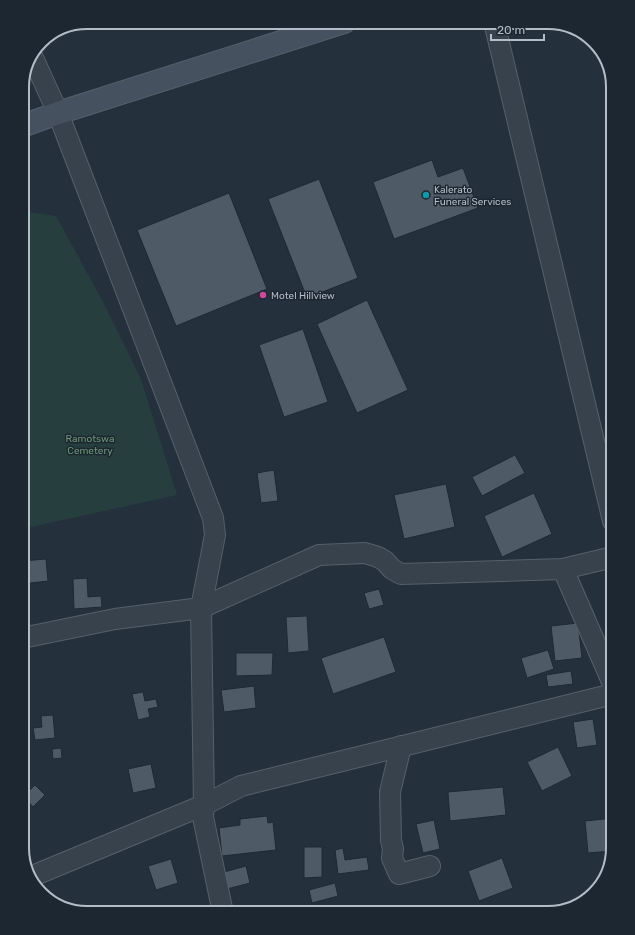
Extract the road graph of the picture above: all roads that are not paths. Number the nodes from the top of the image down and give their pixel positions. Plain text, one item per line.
1 (322, 29) edge
2 (496, 29) edge
3 (35, 62) edge
4 (58, 113) junction
5 (29, 123) edge
6 (606, 492) edge
7 (606, 560) edge
8 (563, 569) junction
9 (202, 608) junction
10 (29, 637) edge
11 (606, 668) edge
12 (606, 696) edge
13 (401, 746) junction
14 (204, 805) junction
15 (430, 866) dead end
16 (36, 875) edge
17 (222, 906) edge

1 - 4 main road
2 - 6 street
3 - 4 street
4 - 5 main road
4 - 9 street
7 - 8 street
8 - 9 street
8 - 11 street
9 - 10 street
9 - 14 street
12 - 13 street
13 - 14 street
13 - 15 street
14 - 16 street
14 - 17 street

